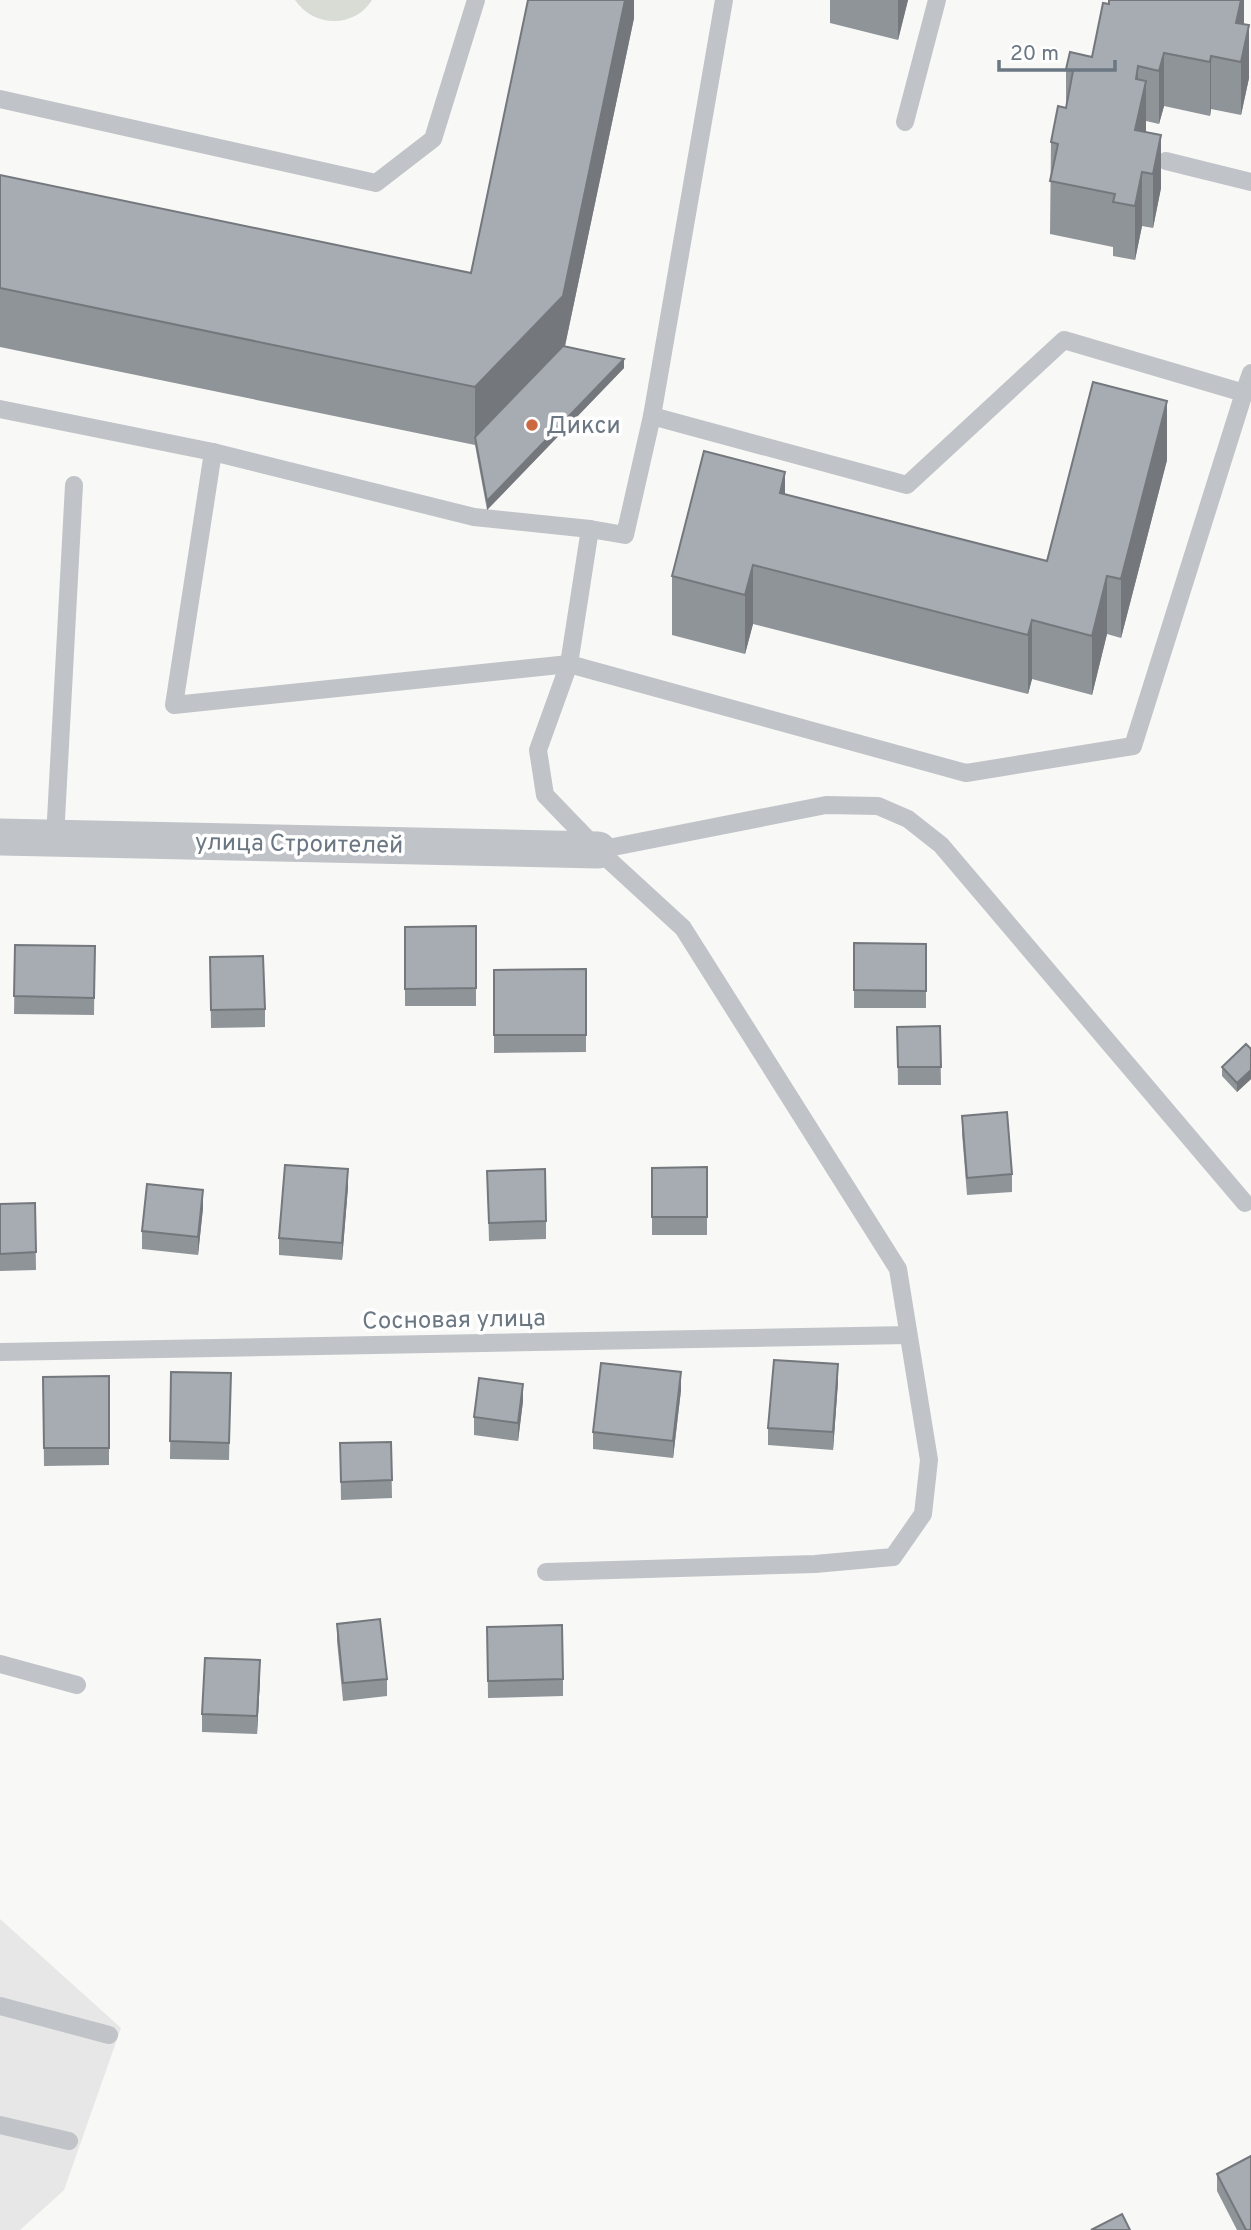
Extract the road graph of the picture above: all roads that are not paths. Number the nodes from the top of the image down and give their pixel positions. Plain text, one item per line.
1 (476, 0) edge
2 (724, 0) edge
3 (937, 0) edge
4 (0, 99) edge
5 (905, 122) dead end
6 (1166, 161) dead end
7 (1251, 182) edge
8 (1251, 373) edge
9 (1244, 393) junction
10 (0, 409) edge
11 (652, 416) junction
12 (214, 452) junction
13 (74, 485) dead end
14 (590, 528) junction
15 (569, 664) junction
16 (0, 837) edge
17 (55, 838) junction
18 (598, 850) junction
19 (1245, 1203) dead end
20 (908, 1335) junction
21 (0, 1352) edge
22 (545, 1572) dead end
23 (0, 1664) edge
24 (77, 1685) dead end
25 (0, 2006) edge
26 (109, 2035) dead end
27 (0, 2124) edge
28 (69, 2141) dead end

1 - 4 lane
2 - 11 lane
3 - 5 lane
6 - 7 lane
8 - 9 lane
9 - 11 lane
9 - 15 lane
10 - 12 lane
11 - 14 lane
12 - 14 lane
12 - 15 lane
13 - 17 lane
14 - 15 lane
15 - 18 lane
16 - 17 street, улица Строителей
17 - 18 street, улица Строителей
18 - 19 lane
18 - 20 lane
20 - 21 lane, Сосновая улица
20 - 22 lane
23 - 24 lane
25 - 26 lane
27 - 28 lane

